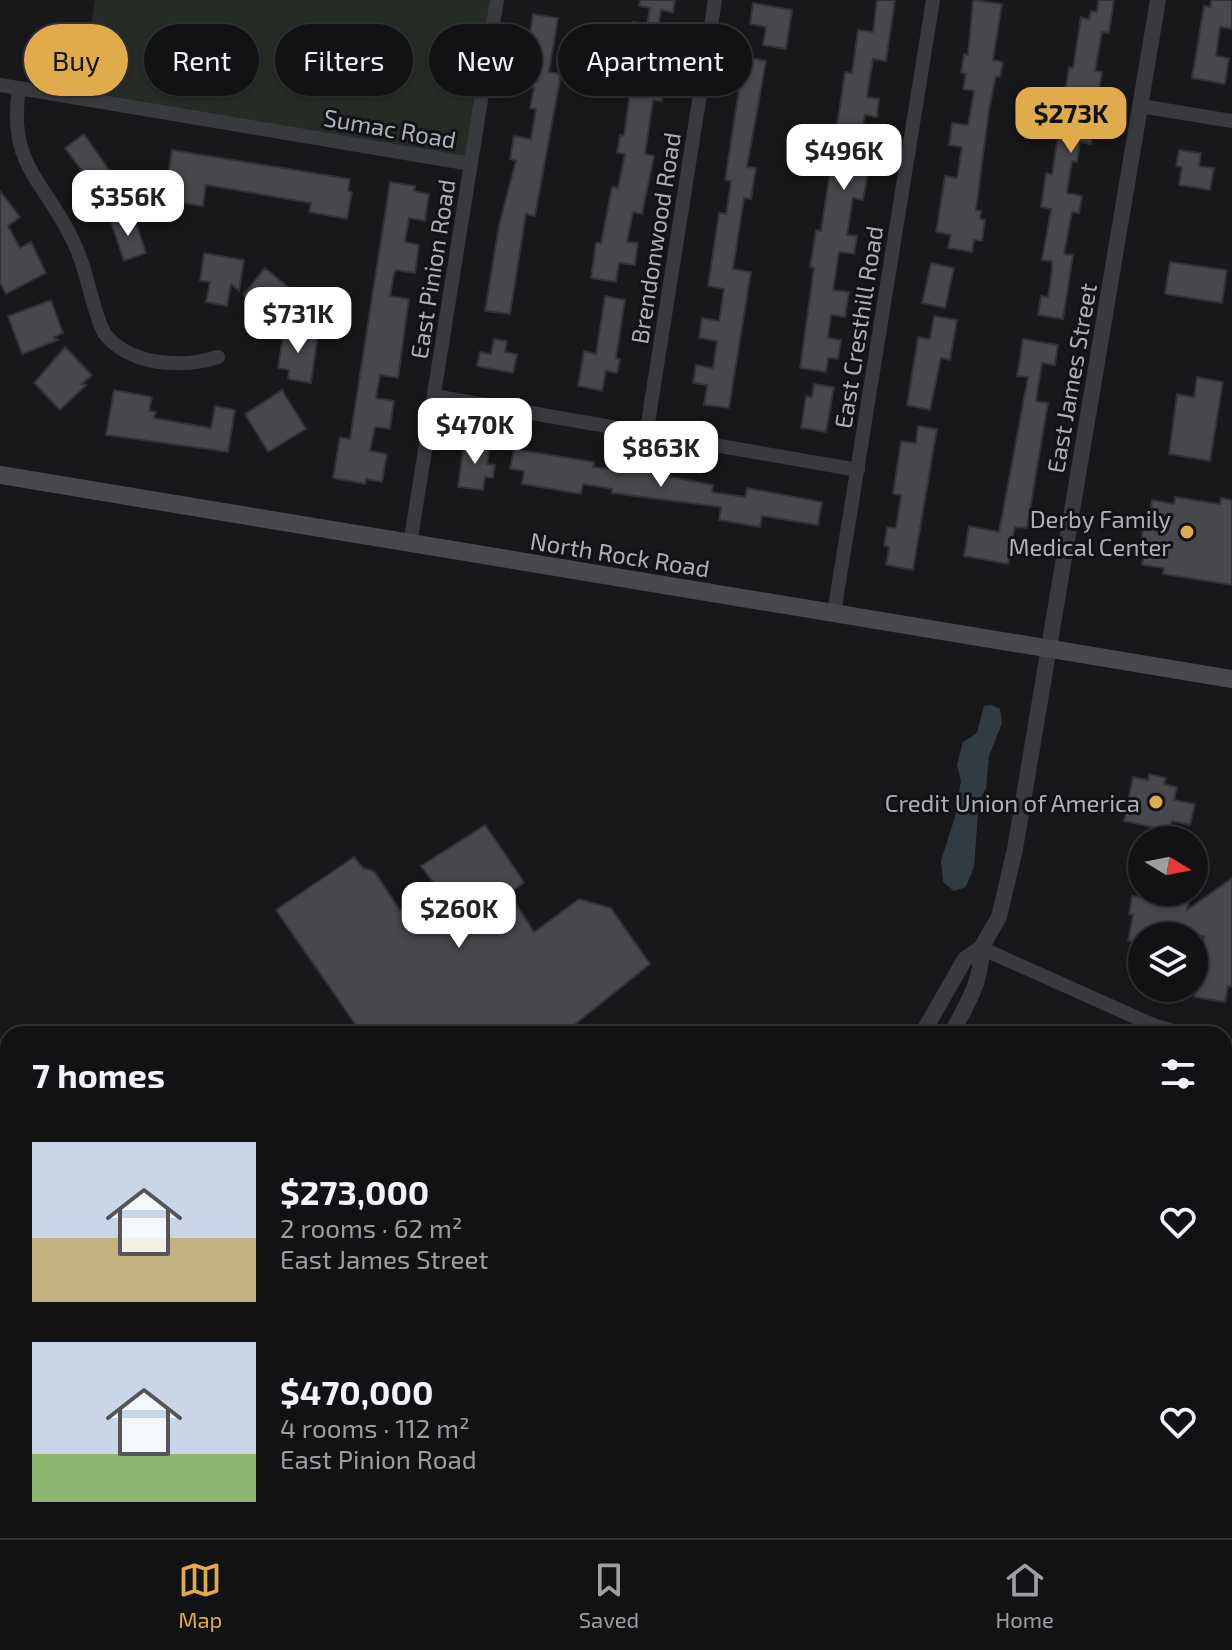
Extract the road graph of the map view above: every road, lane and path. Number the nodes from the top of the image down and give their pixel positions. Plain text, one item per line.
1 (497, 0) edge
2 (715, 0) edge
3 (933, 0) edge
4 (1158, 0) edge
5 (0, 85) edge
6 (19, 88) junction
7 (1141, 106) junction
8 (1232, 121) edge
9 (471, 164) junction
10 (218, 357) dead end
11 (434, 396) junction
12 (646, 435) junction
13 (858, 470) junction
14 (0, 475) edge
15 (410, 544) junction
16 (834, 613) junction
17 (1049, 651) junction
18 (1232, 679) edge
19 (981, 948) junction
20 (927, 1026) edge
21 (955, 1026) edge
22 (1156, 1026) edge

1 - 9 street, East Pinion Road
2 - 12 street, Brendonwood Road
3 - 13 street, East Cresthill Road
4 - 7 street, East James Street
5 - 6 street, Sumac Road
6 - 9 street, Sumac Road
6 - 10 street
7 - 8 street
7 - 17 street, East James Street
9 - 11 street, East Pinion Road
11 - 12 street
11 - 15 street, East Pinion Road
12 - 13 street
13 - 16 street, East Cresthill Road
14 - 15 main road, North Rock Road
15 - 16 main road, North Rock Road
16 - 17 main road, North Rock Road
17 - 18 main road, North Rock Road
17 - 19 street, East James Street
19 - 20 street, East James Street
19 - 21 street, East James Street
19 - 22 street

